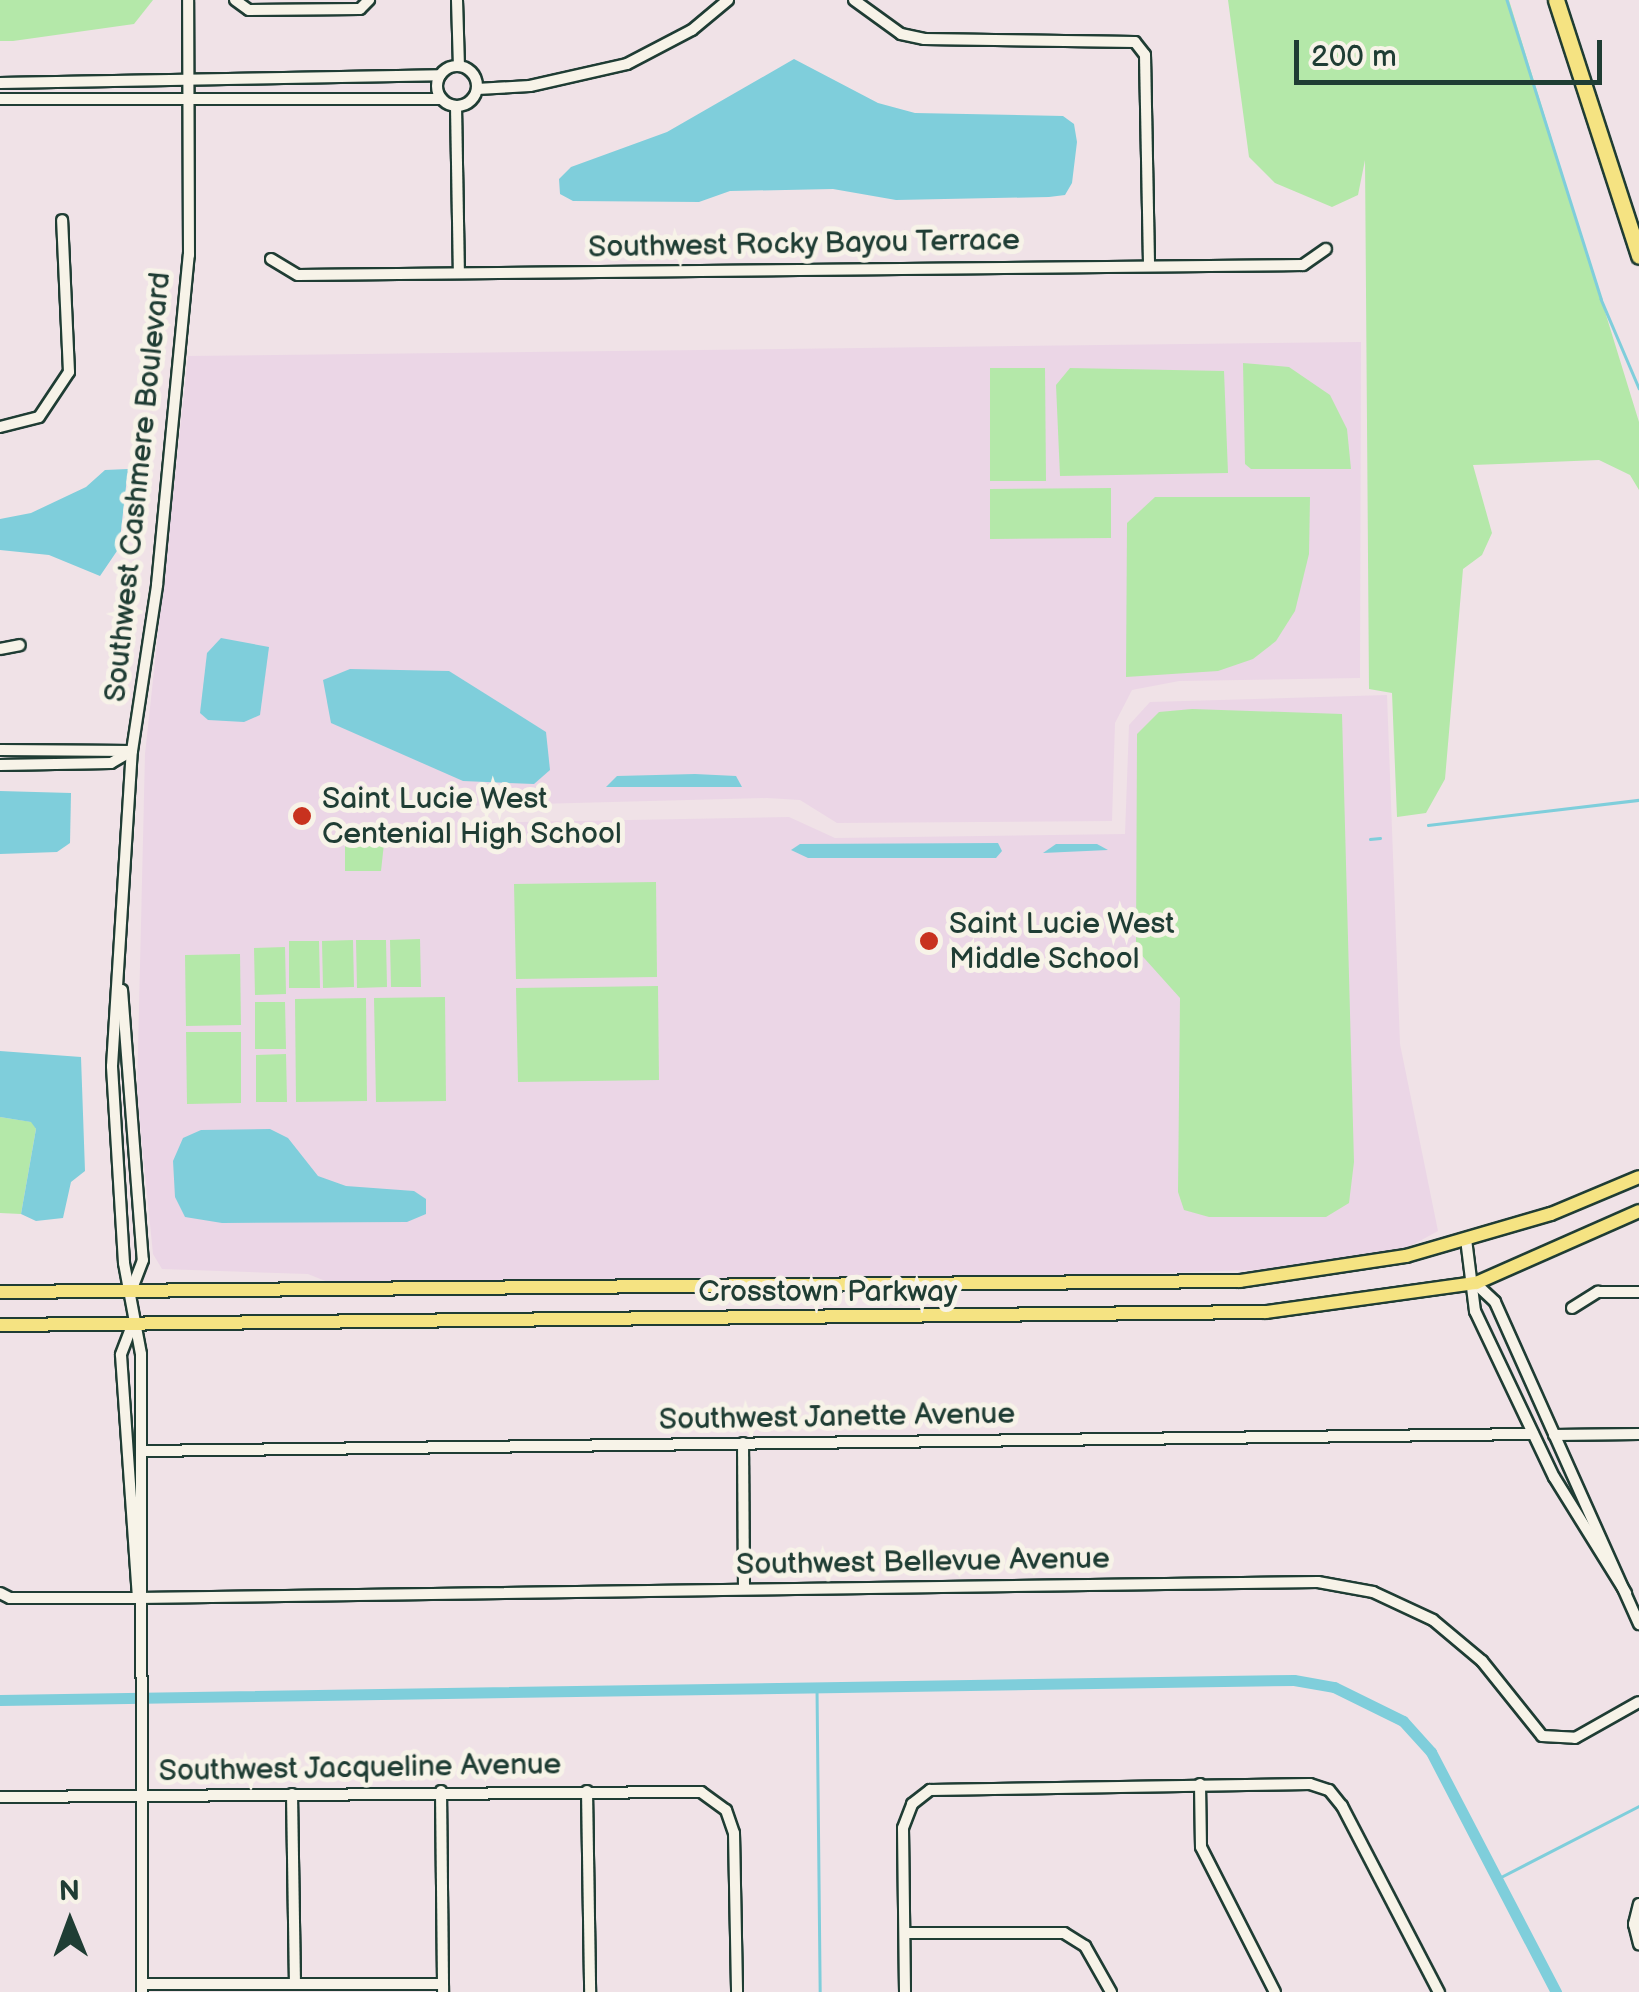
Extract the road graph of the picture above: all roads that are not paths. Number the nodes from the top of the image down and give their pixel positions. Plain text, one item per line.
1 (188, 0) edge
2 (369, 0) edge
3 (456, 0) edge
4 (728, 0) edge
5 (854, 0) edge
6 (1556, 0) edge
7 (237, 4) edge
8 (459, 66) junction
9 (440, 74) junction
10 (340, 78) junction
11 (189, 79) junction
12 (0, 83) edge
13 (477, 89) junction
14 (344, 96) junction
15 (0, 99) edge
16 (441, 99) junction
17 (189, 100) junction
18 (456, 106) junction
19 (62, 220) dead end
20 (1326, 249) dead end
21 (1639, 256) edge
22 (271, 258) dead end
23 (1149, 266) junction
24 (459, 272) junction
25 (0, 427) edge
26 (20, 645) dead end
27 (0, 649) edge
28 (0, 750) edge
29 (132, 752) junction
30 (0, 766) edge
31 (120, 979) junction
32 (1639, 1177) edge
33 (1639, 1211) edge
34 (1466, 1239) junction
35 (1476, 1284) junction
36 (132, 1290) junction
37 (0, 1292) edge
38 (1639, 1292) edge
39 (1572, 1308) dead end
40 (134, 1322) junction
41 (0, 1325) edge
42 (1533, 1434) junction
43 (1639, 1434) edge
44 (1554, 1435) junction
45 (743, 1443) junction
46 (142, 1450) junction
47 (744, 1589) junction
48 (1626, 1592) junction
49 (0, 1593) edge
50 (138, 1598) junction
51 (1639, 1624) edge
52 (1639, 1702) edge
53 (1200, 1784) junction
54 (587, 1790) junction
55 (441, 1791) junction
56 (292, 1794) junction
57 (139, 1796) junction
58 (0, 1798) edge
59 (1639, 1904) edge
60 (904, 1933) junction
61 (1639, 1944) edge
62 (295, 1983) junction
63 (142, 1988) edge
64 (442, 1988) edge
65 (590, 1992) edge
66 (737, 1992) edge
67 (906, 1992) edge
68 (1111, 1992) edge
69 (1275, 1992) edge
70 (1439, 1992) edge

1 - 11 street, Southwest Cashmere Boulevard
2 - 7 street
3 - 8 street
4 - 13 street
5 - 23 street
6 - 21 highway
8 - 9 street
8 - 13 street
9 - 10 street
9 - 16 street
10 - 11 street
10 - 14 street
11 - 12 street
11 - 17 street, Southwest Cashmere Boulevard
13 - 18 street
14 - 16 street
14 - 17 street
15 - 17 street
16 - 18 street
17 - 29 street, Southwest Cashmere Boulevard
18 - 24 street
19 - 25 street
20 - 23 street, Southwest Rocky Bayou Terrace
22 - 24 street, Southwest Rocky Bayou Terrace
23 - 24 street, Southwest Rocky Bayou Terrace
26 - 27 street
28 - 29 street
29 - 30 street
29 - 31 street, Southwest Cashmere Boulevard
31 - 36 street, Southwest Cashmere Boulevard
31 - 36 street, Southwest Cashmere Boulevard
32 - 34 main road, Crosstown Parkway
33 - 35 main road, Crosstown Parkway
34 - 35 street
34 - 36 main road, Crosstown Parkway
35 - 40 main road, Crosstown Parkway
35 - 42 street
35 - 44 street
36 - 37 main road, Crosstown Parkway
36 - 40 street, Southwest Cashmere Boulevard
38 - 39 street
40 - 41 main road, Crosstown Parkway
40 - 46 street, Southwest Cashmere Boulevard
40 - 50 street, Southwest Cashmere Boulevard
42 - 45 street, Southwest Janette Avenue
42 - 48 street
43 - 44 street
44 - 48 street
45 - 46 street, Southwest Janette Avenue
45 - 47 street
46 - 50 street, Southwest Cashmere Boulevard
47 - 50 street, Southwest Bellevue Avenue
47 - 52 street, Southwest Bellevue Avenue
48 - 51 street
49 - 50 street, Southwest Bellevue Avenue
50 - 57 street, Southwest Cashmere Boulevard
53 - 60 street
53 - 69 street
53 - 70 street
54 - 55 street, Southwest Jacqueline Avenue
54 - 65 street
54 - 66 street, Southwest Jacqueline Avenue
55 - 56 street, Southwest Jacqueline Avenue
55 - 64 street
56 - 57 street, Southwest Jacqueline Avenue
56 - 62 street
57 - 58 street, Southwest Jacqueline Avenue
57 - 63 street, Southwest Cashmere Boulevard
59 - 61 street
60 - 67 street
60 - 68 street
62 - 63 street
62 - 64 street

